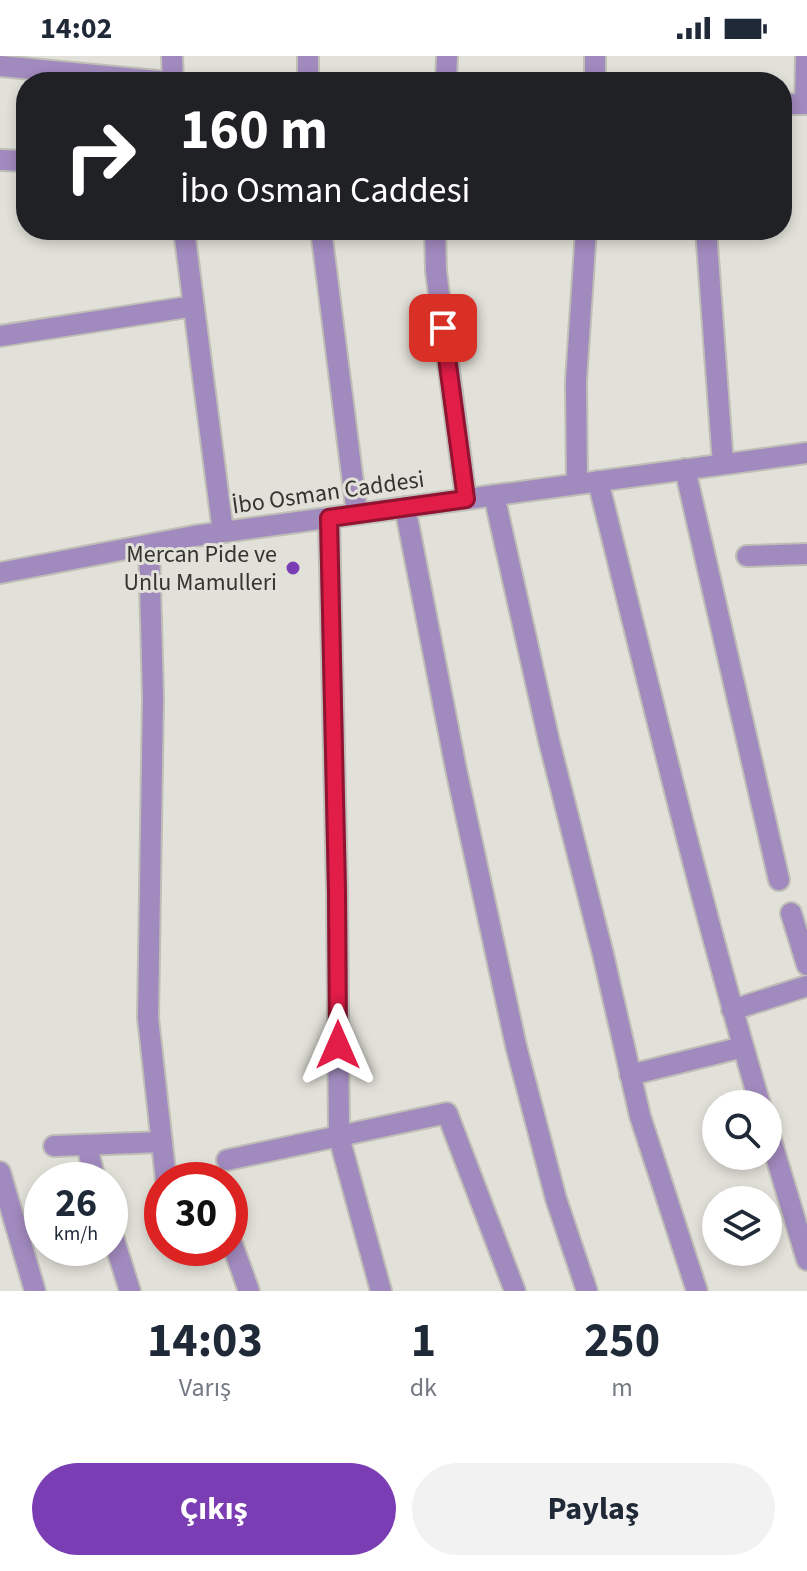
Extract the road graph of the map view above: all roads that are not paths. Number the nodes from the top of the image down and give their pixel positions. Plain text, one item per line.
1 (806, 56) edge
2 (0, 66) edge
3 (64, 72) edge
4 (806, 104) edge
5 (185, 240) edge
6 (322, 240) edge
7 (435, 240) edge
8 (585, 240) edge
9 (707, 240) edge
10 (194, 306) junction
11 (0, 336) edge
12 (807, 453) edge
13 (723, 464) junction
14 (685, 469) junction
15 (598, 481) junction
16 (577, 484) junction
17 (494, 495) junction
18 (466, 499) junction
19 (405, 507) junction
20 (357, 514) junction
21 (329, 518) junction
22 (223, 532) junction
23 (149, 545) junction
24 (807, 554) edge
25 (747, 556) dead end
26 (0, 573) edge
27 (779, 880) dead end
28 (791, 913) dead end
29 (807, 965) edge
30 (807, 986) edge
31 (732, 1010) junction
32 (743, 1047) junction
33 (630, 1075) junction
34 (756, 1090) edge
35 (339, 1137) junction
36 (162, 1142) junction
37 (87, 1145) junction
38 (54, 1146) dead end
39 (227, 1160) dead end
40 (91, 1162) edge
41 (164, 1162) edge
42 (780, 1170) edge
43 (0, 1172) edge
44 (807, 1260) edge
45 (122, 1266) edge
46 (240, 1266) edge
47 (35, 1291) edge
48 (130, 1291) edge
49 (249, 1291) edge
50 (381, 1291) edge
51 (515, 1291) edge
52 (587, 1291) edge
53 (697, 1291) edge

1 - 4 street
2 - 3 street
5 - 10 street
6 - 20 street
7 - 18 street
8 - 16 street
9 - 13 street
10 - 11 street
10 - 22 street
12 - 13 street, İbo Osman Caddesi
13 - 14 street, İbo Osman Caddesi
14 - 15 street, İbo Osman Caddesi
14 - 27 street
15 - 16 street, İbo Osman Caddesi
15 - 31 street
16 - 17 street, İbo Osman Caddesi
17 - 18 street, İbo Osman Caddesi
17 - 33 street
18 - 19 street, İbo Osman Caddesi
19 - 20 street, İbo Osman Caddesi
19 - 52 street
20 - 21 street, İbo Osman Caddesi
21 - 22 street, İbo Osman Caddesi
21 - 35 street
22 - 23 street, İbo Osman Caddesi
23 - 26 street, İbo Osman Caddesi
23 - 36 street
24 - 25 street
28 - 29 street
30 - 31 street
31 - 32 street
32 - 33 street
32 - 34 street
33 - 53 street
35 - 39 street
35 - 50 street
35 - 51 street
36 - 37 street
36 - 41 street
37 - 38 street
37 - 40 street
42 - 44 street
43 - 47 street
45 - 48 street
46 - 49 street

